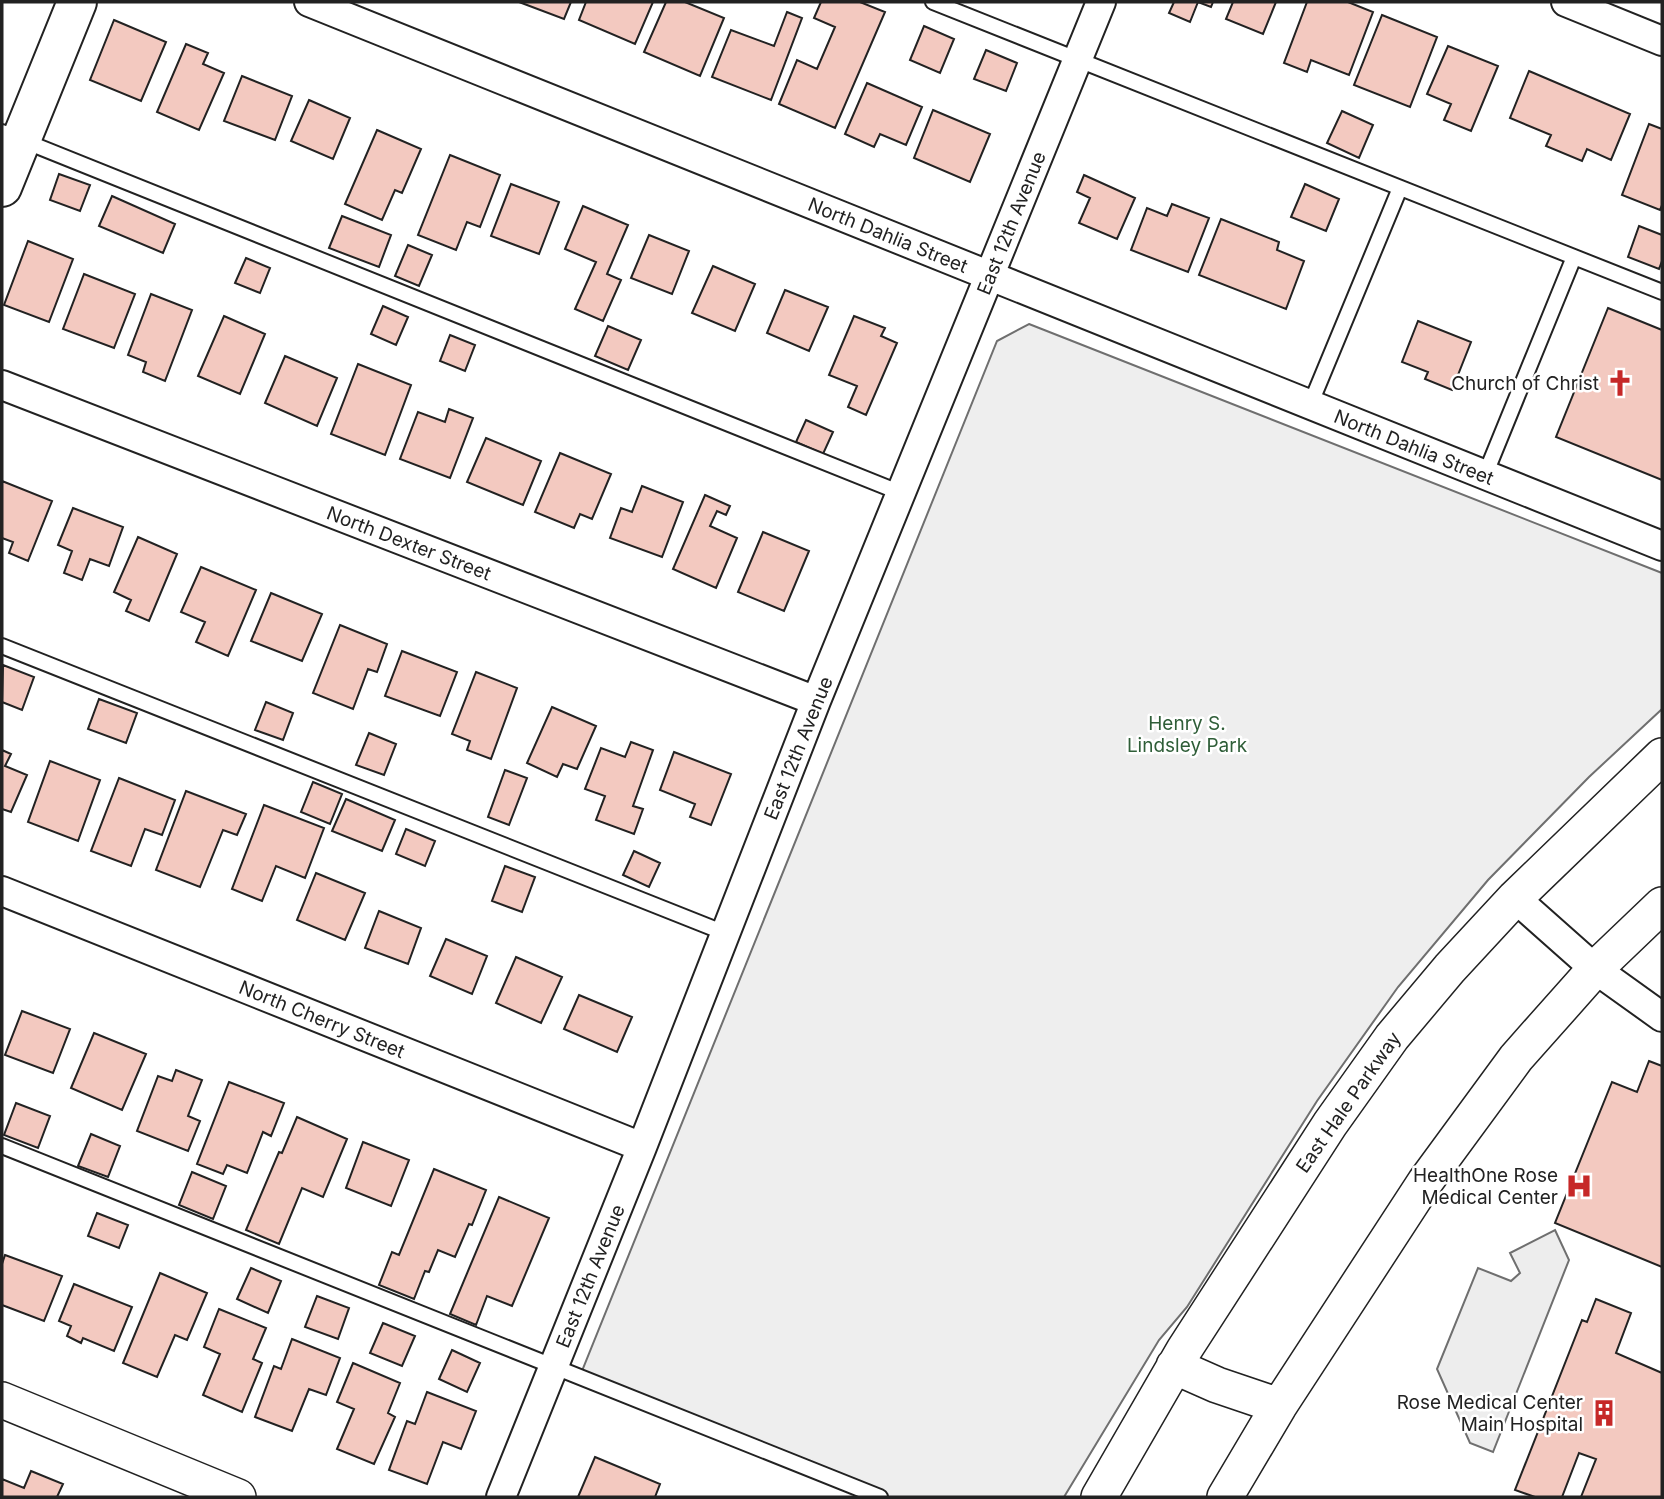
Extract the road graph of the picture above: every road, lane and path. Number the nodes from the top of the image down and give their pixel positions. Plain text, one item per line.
1 (77, 2) edge
2 (309, 2) edge
3 (933, 2) edge
4 (1101, 2) edge
5 (1566, 2) edge
6 (1662, 41) edge
7 (1077, 60) junction
8 (12, 136) edge
9 (2, 187) edge
10 (1400, 188) junction
11 (1574, 257) junction
12 (990, 276) junction
13 (1662, 292) edge
14 (2, 385) edge
15 (1310, 405) junction
16 (1485, 475) junction
17 (901, 493) junction
18 (1662, 547) edge
19 (2, 646) edge
20 (816, 701) junction
21 (1662, 756) edge
22 (2, 891) edge
23 (1516, 898) junction
24 (1662, 905) edge
25 (725, 933) junction
26 (1595, 969) junction
27 (1662, 1017) edge
28 (2, 1146) edge
29 (642, 1147) junction
30 (554, 1365) junction
31 (1174, 1366) junction
32 (2, 1400) edge
33 (1279, 1406) junction
34 (238, 1497) edge
35 (501, 1497) edge
36 (880, 1497) edge
37 (1099, 1497) edge
38 (1226, 1497) edge

1 - 8 main road
2 - 12 street, North Dahlia Street
3 - 7 lane
4 - 7 street, East 12th Avenue
5 - 6 street
7 - 10 lane
7 - 12 street, East 12th Avenue
8 - 9 main road
8 - 17 lane
10 - 11 lane
10 - 15 lane
11 - 13 lane
11 - 16 lane
12 - 15 street, North Dahlia Street
12 - 17 street, East 12th Avenue
14 - 20 street, North Dexter Street
15 - 16 street, North Dahlia Street
16 - 18 street, North Dahlia Street
17 - 20 street, East 12th Avenue
19 - 25 lane
20 - 25 street, East 12th Avenue
21 - 23 street, East Hale Parkway
22 - 29 street, North Cherry Street
23 - 26 street
23 - 31 street, East Hale Parkway
24 - 26 street
25 - 29 street, East 12th Avenue
26 - 27 street
26 - 33 street
28 - 30 lane
29 - 30 street, East 12th Avenue
30 - 35 street, East 12th Avenue
30 - 36 lane
31 - 33 street
31 - 37 street, East Hale Parkway
32 - 34 street
33 - 38 street

